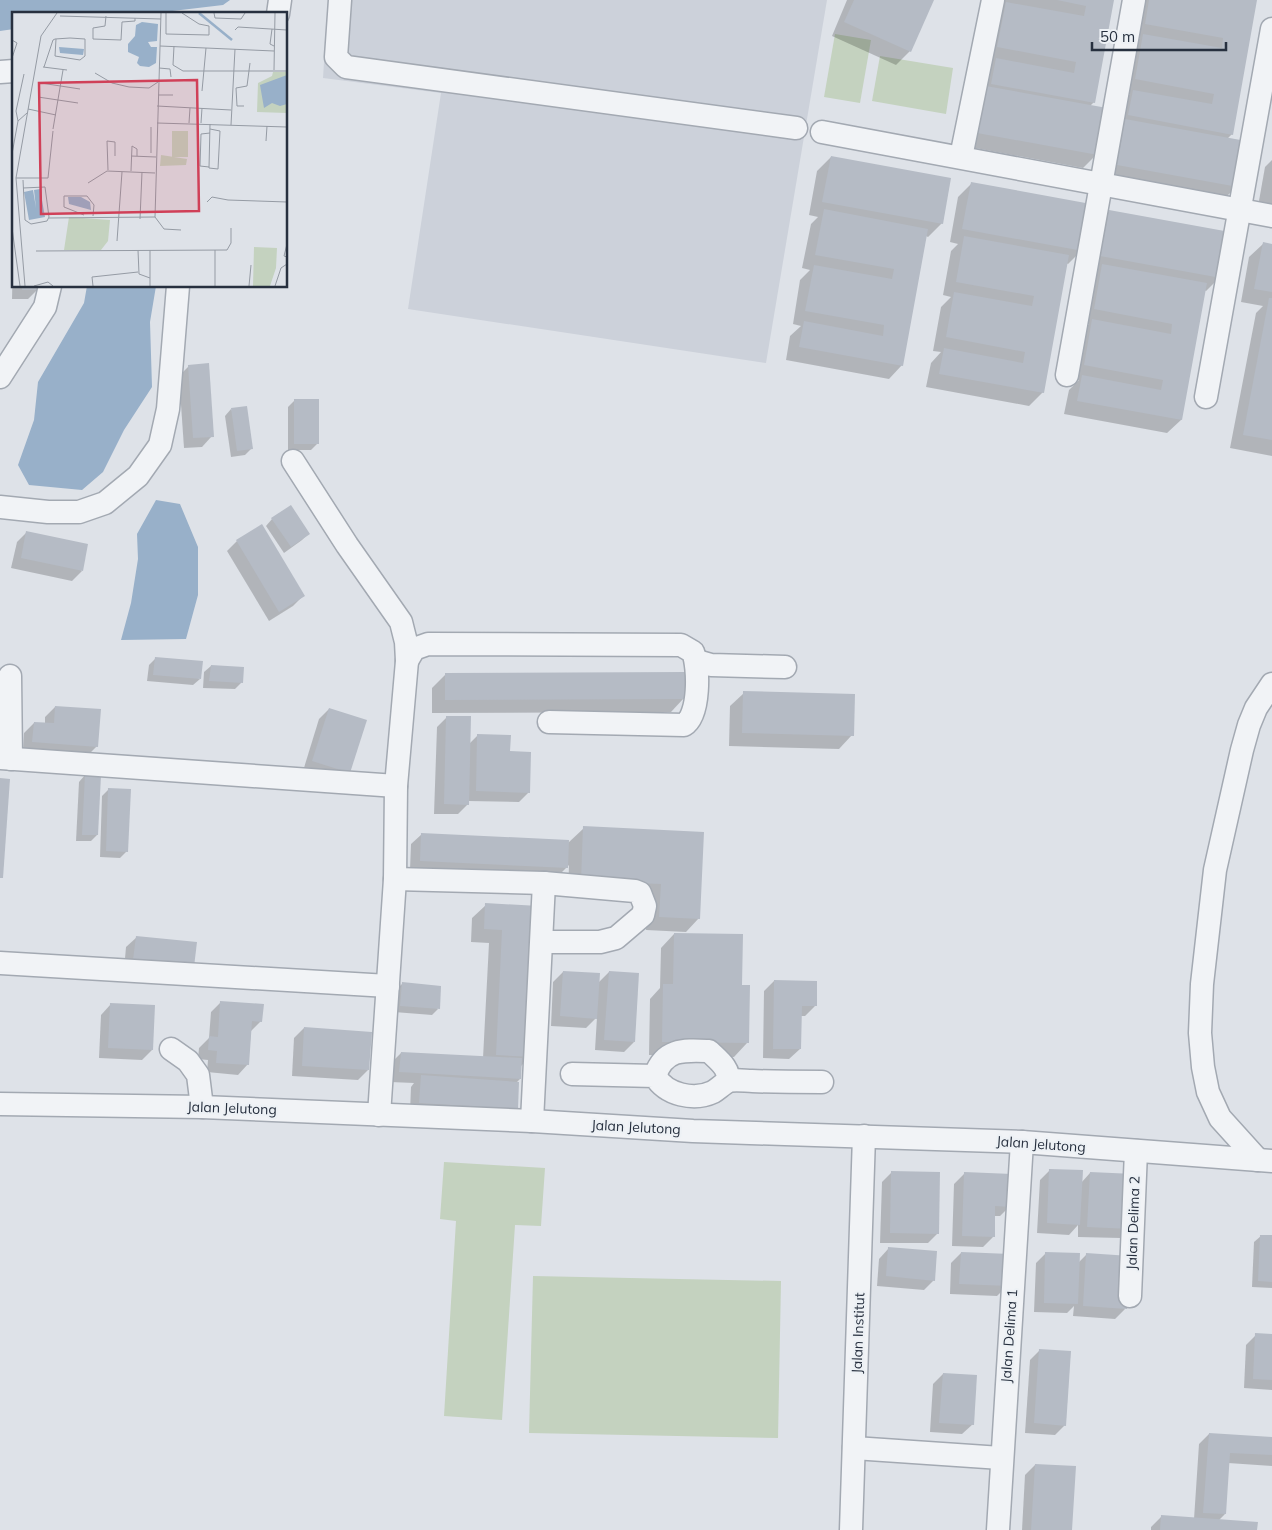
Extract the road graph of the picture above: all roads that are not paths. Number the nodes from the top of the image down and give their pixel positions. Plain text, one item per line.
1 (340, 0) edge
2 (993, 0) edge
3 (1134, 0) edge
4 (1272, 29) edge
5 (796, 128) dead end
6 (822, 132) dead end
7 (960, 157) junction
8 (1101, 184) junction
9 (1240, 210) junction
10 (1272, 216) edge
11 (50, 288) edge
12 (178, 288) edge
13 (1066, 375) dead end
14 (0, 377) edge
15 (1206, 397) dead end
16 (293, 461) dead end
17 (0, 507) edge
18 (407, 661) junction
19 (697, 661) junction
20 (785, 667) dead end
21 (10, 676) dead end
22 (1272, 684) edge
23 (549, 722) dead end
24 (5, 758) edge
25 (396, 786) junction
26 (395, 879) junction
27 (544, 883) junction
28 (542, 942) junction
29 (0, 963) edge
30 (388, 986) junction
31 (171, 1049) dead end
32 (572, 1074) dead end
33 (655, 1076) junction
34 (728, 1081) junction
35 (822, 1082) dead end
36 (695, 1096) junction
37 (0, 1104) edge
38 (202, 1107) junction
39 (379, 1115) junction
40 (532, 1121) junction
41 (693, 1131) junction
42 (864, 1136) junction
43 (1022, 1142) junction
44 (1136, 1151) junction
45 (1265, 1161) edge
46 (1130, 1296) dead end
47 (854, 1448) junction
48 (1001, 1458) junction
49 (851, 1530) edge
50 (998, 1530) edge

1 - 5 street
2 - 7 street
3 - 8 street
4 - 9 street
6 - 7 street
7 - 8 street
8 - 9 street
8 - 13 street
9 - 10 street
9 - 15 street
11 - 14 street
12 - 17 street
16 - 18 street
18 - 19 street
18 - 25 street
19 - 20 street
19 - 23 street
21 - 24 street
22 - 45 street
24 - 25 street
25 - 26 street
26 - 27 street
26 - 30 street
27 - 28 street
27 - 28 street
28 - 40 street
29 - 30 street
30 - 39 street
31 - 38 street
32 - 33 street
33 - 34 street
33 - 36 street
34 - 35 street
34 - 36 street
36 - 41 street
37 - 38 street, Jalan Jelutong
38 - 39 street, Jalan Jelutong
39 - 40 street, Jalan Jelutong
40 - 41 street, Jalan Jelutong
41 - 42 street, Jalan Jelutong
42 - 43 street, Jalan Jelutong
42 - 47 street, Jalan Institut
43 - 44 street, Jalan Jelutong
43 - 48 street, Jalan Delima 1
44 - 45 street, Jalan Jelutong
44 - 46 street, Jalan Delima 2
47 - 48 street
47 - 49 street, Jalan Institut
48 - 50 street, Jalan Delima 1

